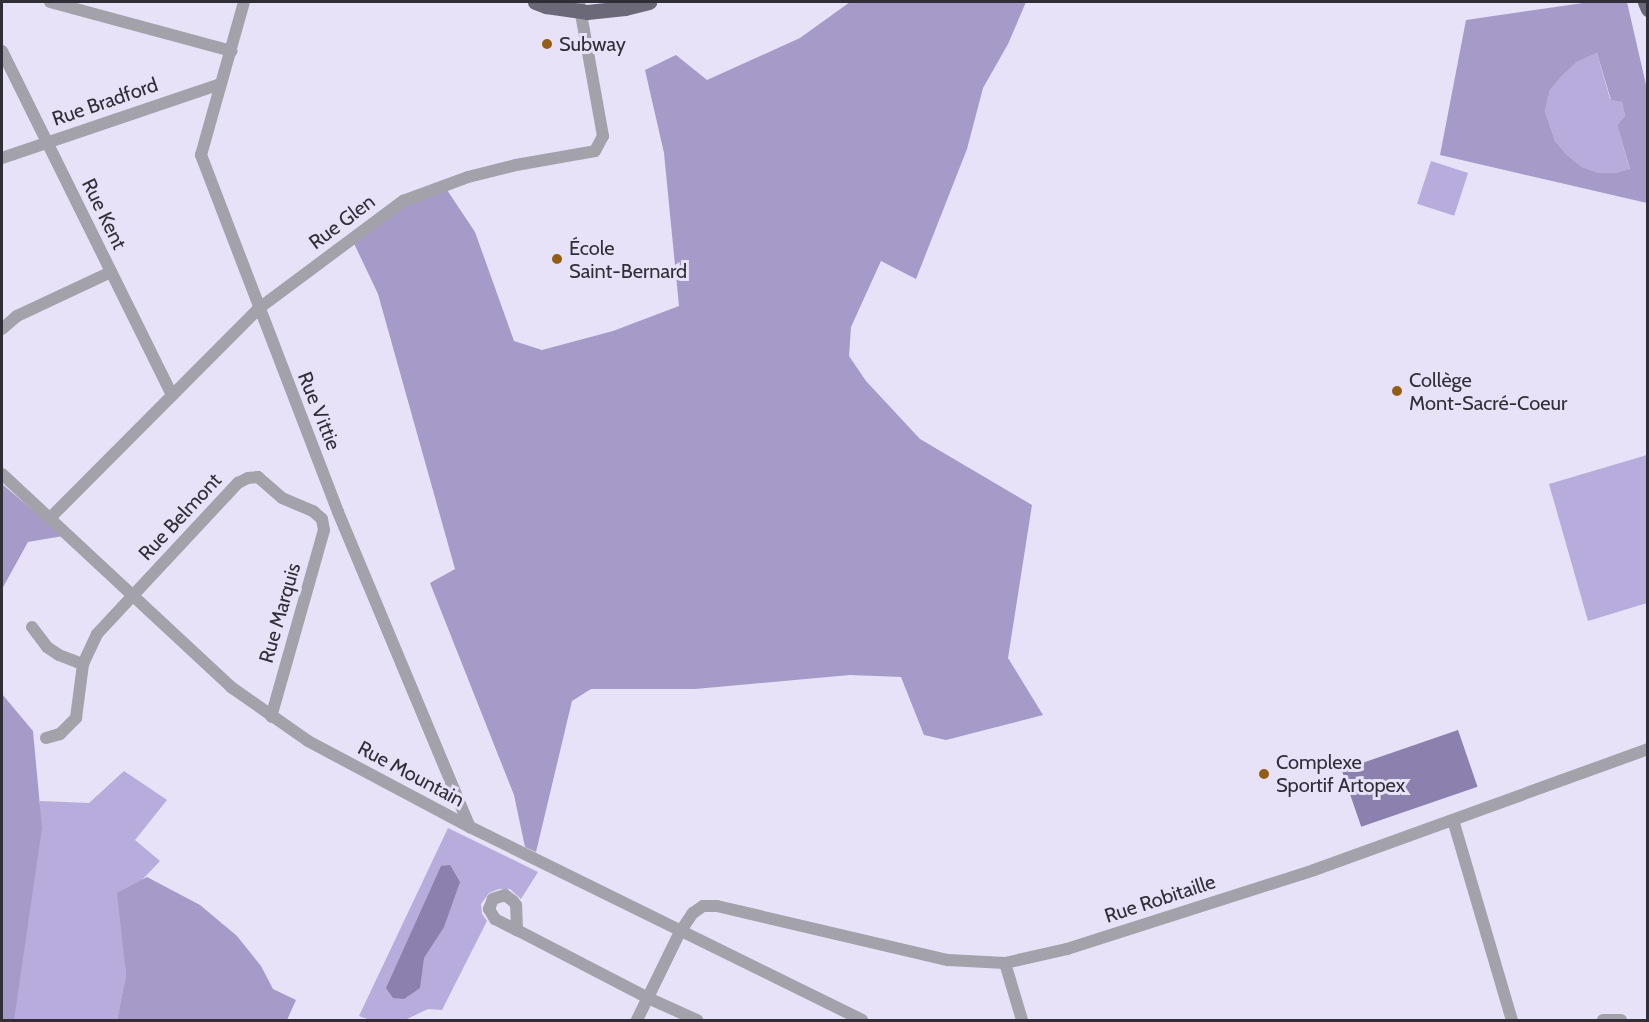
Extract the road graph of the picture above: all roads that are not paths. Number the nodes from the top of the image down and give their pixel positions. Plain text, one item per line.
1 (50, 2) edge
2 (244, 2) edge
3 (535, 2) edge
4 (650, 2) edge
5 (1645, 2) edge
6 (580, 6) edge
7 (1647, 9) edge
8 (2, 51) edge
9 (231, 51) junction
10 (221, 84) junction
11 (47, 143) junction
12 (2, 158) edge
13 (111, 272) junction
14 (258, 309) junction
15 (2, 328) edge
16 (172, 395) junction
17 (2, 474) edge
18 (50, 518) junction
19 (322, 519) joint
20 (132, 598) junction
21 (32, 627) dead end
22 (83, 664) junction
23 (271, 717) junction
24 (46, 738) dead end
25 (1647, 749) edge
26 (1453, 820) junction
27 (470, 827) junction
28 (517, 930) dead end
29 (680, 933) junction
30 (1005, 963) junction
31 (648, 998) junction
32 (637, 1020) edge
33 (697, 1020) edge
34 (862, 1020) edge
35 (1022, 1020) edge
36 (1512, 1020) edge
37 (1603, 1020) edge
38 (1621, 1020) edge

1 - 9 street
2 - 9 street, Rue Vittie
3 - 6 main road
4 - 6 main road
5 - 7 main road
6 - 14 street, Rue Glen
8 - 11 street, Rue Kent
9 - 10 street, Rue Vittie
10 - 11 street, Rue Bradford
10 - 14 street, Rue Vittie
11 - 12 street, Rue Bradford
11 - 13 street, Rue Kent
13 - 15 street
13 - 16 street, Rue Kent
14 - 16 street, Rue Glen
14 - 27 street, Rue Vittie
16 - 18 street, Rue Glen
17 - 18 street, Rue Mountain
18 - 20 street, Rue Mountain
19 - 20 street, Rue Belmont
19 - 23 street, Rue Marquis
20 - 22 street, Rue Belmont
20 - 23 street, Rue Mountain
21 - 22 street
22 - 24 street, Rue Belmont
23 - 27 street, Rue Mountain
25 - 26 street, Rue Robitaille
26 - 30 street, Rue Robitaille
26 - 36 street
27 - 29 street, Rue Mountain
28 - 31 street
29 - 30 street, Rue Robitaille
29 - 31 street, Rue Robitaille
29 - 34 street, Rue Mountain
30 - 35 street
31 - 32 street, Rue Robitaille
31 - 33 street
37 - 38 street

